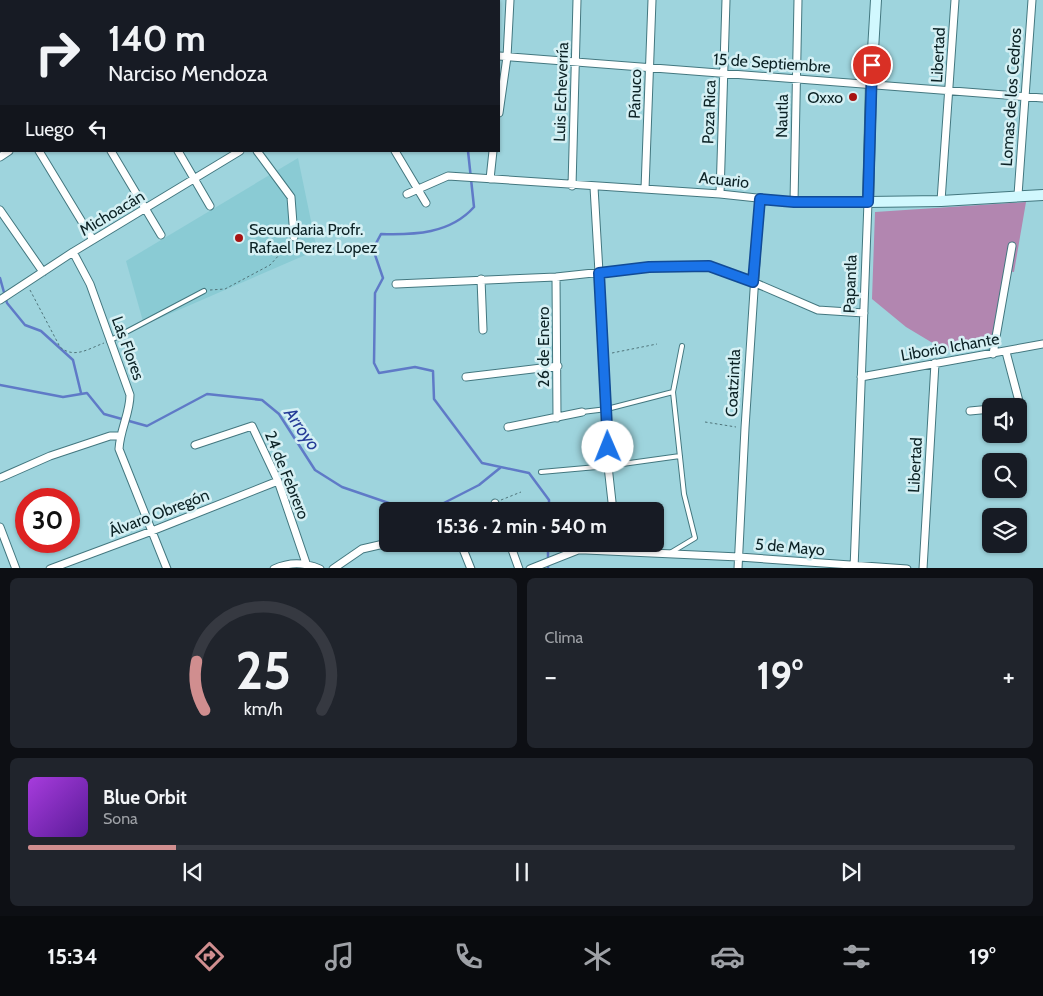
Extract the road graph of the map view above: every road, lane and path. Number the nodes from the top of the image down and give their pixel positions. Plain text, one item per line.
1 (510, 0) edge
2 (577, 0) edge
3 (652, 0) edge
4 (726, 0) edge
5 (798, 0) edge
6 (876, 0) edge
7 (955, 0) edge
8 (1032, 0) edge
9 (503, 56) edge
10 (576, 62) junction
11 (650, 68) junction
12 (725, 73) junction
13 (797, 79) junction
14 (871, 84) junction
15 (950, 90) junction
16 (1025, 96) junction
17 (1043, 98) edge
18 (500, 99) edge
19 (40, 152) edge
20 (112, 152) edge
21 (178, 152) edge
22 (238, 152) edge
23 (257, 152) edge
24 (396, 152) edge
25 (493, 152) edge
26 (192, 179) junction
27 (490, 179) junction
28 (572, 186) junction
29 (594, 187) junction
30 (417, 188) junction
31 (645, 189) junction
32 (406, 194) dead end
33 (720, 194) junction
34 (1043, 195) edge
35 (1018, 196) junction
36 (760, 199) junction
37 (941, 201) junction
38 (794, 202) junction
39 (868, 202) junction
40 (426, 203) dead end
41 (210, 206) dead end
42 (0, 210) edge
43 (145, 210) junction
44 (161, 234) dead end
45 (294, 237) joint
46 (93, 240) junction
47 (1012, 246) dead end
48 (73, 252) junction
49 (43, 272) junction
50 (599, 273) junction
51 (556, 276) junction
52 (481, 279) junction
53 (753, 282) junction
54 (26, 283) junction
55 (396, 284) dead end
56 (204, 291) joint
57 (0, 300) edge
58 (864, 313) junction
59 (483, 330) dead end
60 (109, 340) junction
61 (657, 344) dead end
62 (1043, 344) edge
63 (682, 346) dead end
64 (1006, 352) junction
65 (604, 354) junction
66 (992, 354) junction
67 (935, 363) junction
68 (558, 366) junction
69 (466, 377) dead end
70 (861, 377) junction
71 (673, 392) junction
72 (1018, 398) edge
73 (607, 409) junction
74 (982, 410) edge
75 (582, 412) joint
76 (970, 412) dead end
77 (557, 418) junction
78 (705, 422) dead end
79 (508, 427) dead end
80 (745, 428) junction
81 (120, 433) junction
82 (195, 445) dead end
83 (680, 456) junction
84 (608, 466) junction
85 (541, 472) dead end
86 (0, 478) edge
87 (278, 481) junction
88 (612, 502) edge
89 (0, 526) edge
90 (152, 531) junction
91 (379, 545) edge
92 (464, 552) edge
93 (513, 552) edge
94 (573, 552) edge
95 (661, 552) edge
96 (670, 553) junction
97 (739, 557) junction
98 (306, 563) junction
99 (854, 567) edge
100 (16, 568) edge
101 (50, 568) edge
102 (166, 568) edge
103 (274, 568) edge
104 (320, 568) edge
105 (333, 568) edge
106 (471, 568) edge
107 (519, 568) edge
108 (530, 568) edge
109 (738, 568) edge
110 (907, 568) edge
111 (923, 568) edge

1 - 9 street
2 - 10 street, Luis Echeverría
3 - 11 street, Pánuco
4 - 12 street, Poza Rica
5 - 13 street, Nautla
6 - 14 street, Papantla
7 - 15 street, Libertad
8 - 16 street, Lomas de los Cedros
9 - 10 street, 15 de Septiembre
9 - 18 street
10 - 11 street, 15 de Septiembre
10 - 28 street, Luis Echeverría
11 - 12 street, 15 de Septiembre
11 - 31 street, Pánuco
12 - 13 street, 15 de Septiembre
12 - 33 street, Poza Rica
13 - 14 street, 15 de Septiembre
13 - 38 street, Nautla
14 - 15 street, 15 de Septiembre
14 - 39 street, Papantla
15 - 16 street, 15 de Septiembre
15 - 37 street, Libertad
16 - 17 street, 15 de Septiembre
16 - 35 street, Lomas de los Cedros
19 - 46 street
20 - 43 street
21 - 26 street
22 - 26 street, Michoacán
23 - 45 street
24 - 30 street
25 - 27 street
26 - 41 street
26 - 43 street, Michoacán
27 - 28 street, Acuario
27 - 30 street, Acuario
28 - 29 street, Acuario
29 - 31 street, Acuario
29 - 50 street
30 - 32 street, Acuario
30 - 40 street
31 - 33 street, Acuario
33 - 36 street, Acuario
34 - 35 street, Acuario
35 - 37 street, Acuario
36 - 38 street, Acuario
36 - 53 street, Coatzintla
37 - 39 street, Acuario
38 - 39 street, Acuario
39 - 58 street, Papantla
42 - 49 street
43 - 44 street
43 - 46 street, Michoacán
45 - 56 path
46 - 48 street, Michoacán
47 - 66 street
48 - 49 street, Michoacán
48 - 60 street, Las Flores
49 - 54 street, Michoacán
50 - 51 street
50 - 53 street
50 - 65 street
51 - 52 street
51 - 68 street, 26 de Enero
52 - 55 street
52 - 59 street
53 - 58 street
53 - 80 street, Coatzintla
54 - 57 street, Michoacán
54 - 60 path
56 - 60 lane
58 - 70 street, Papantla
60 - 81 street, Las Flores
61 - 65 path
62 - 64 street, Liborio Ichante
63 - 71 lane
64 - 66 street, Liborio Ichante
64 - 72 street
65 - 73 street
66 - 67 street, Liborio Ichante
67 - 70 street, Liborio Ichante
67 - 111 street, Libertad
68 - 69 street
68 - 77 street, 26 de Enero
70 - 99 street, Papantla
71 - 73 lane
71 - 83 lane
73 - 75 lane
73 - 84 street
74 - 76 street
75 - 77 street
77 - 79 street
78 - 80 path
80 - 97 street, Coatzintla
81 - 86 street
81 - 90 street, Las Flores
82 - 87 street, 24 de Febrero
83 - 84 lane
83 - 96 lane
84 - 85 lane
84 - 88 street
87 - 90 street, Álvaro Obregón
87 - 98 street, 24 de Febrero
89 - 100 street
90 - 101 street, Álvaro Obregón
90 - 102 street, Las Flores
91 - 105 street
92 - 106 street
93 - 107 street
94 - 108 street, 5 de Mayo
95 - 96 street, 5 de Mayo
96 - 97 street, 5 de Mayo
97 - 99 street, 5 de Mayo
97 - 109 street, Coatzintla
98 - 103 street
98 - 104 street
99 - 110 street, 5 de Mayo

